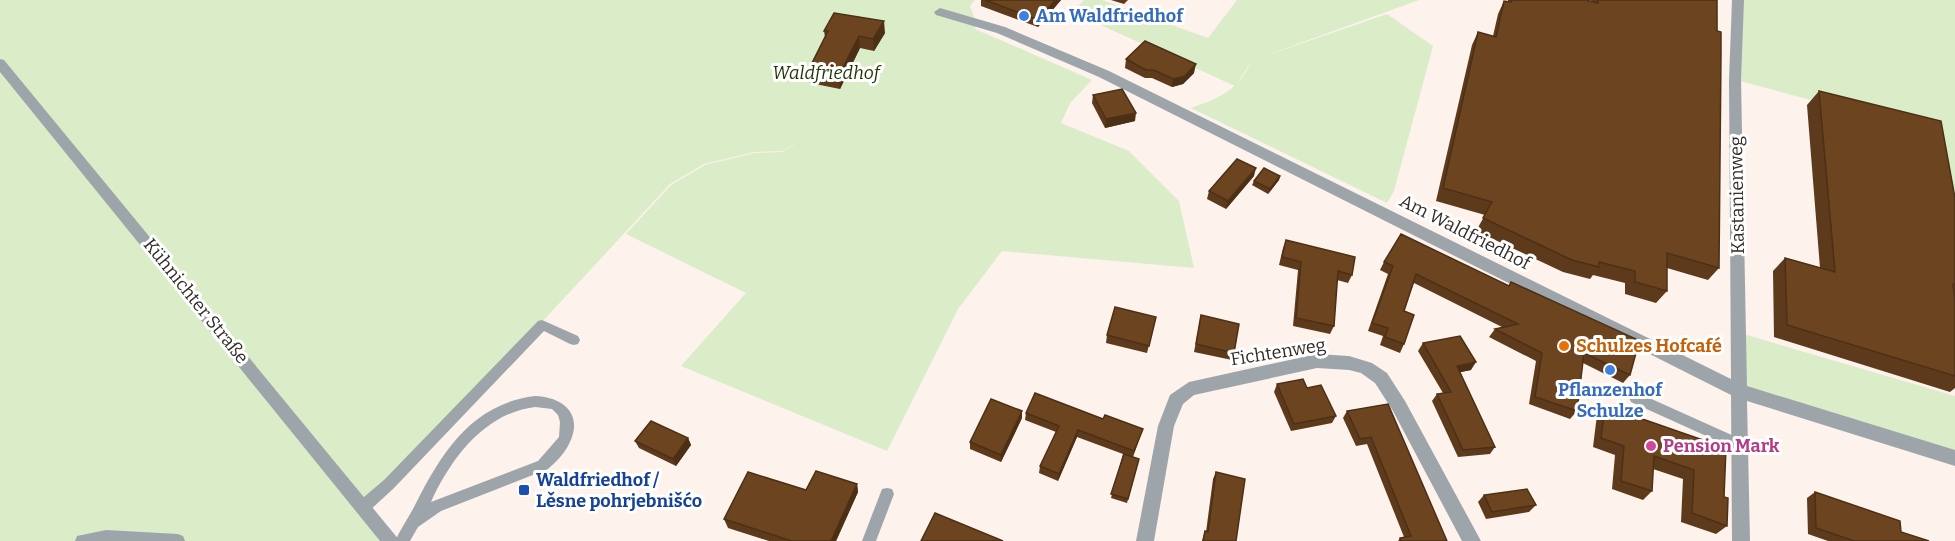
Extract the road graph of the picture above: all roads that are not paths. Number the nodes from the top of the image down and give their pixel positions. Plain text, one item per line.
1 (1738, 0) edge
2 (940, 12) dead end
3 (0, 63) edge
4 (574, 340) dead end
5 (1739, 391) junction
6 (1636, 398) dead end
7 (1740, 445) junction
8 (1955, 458) edge
9 (887, 494) dead end
10 (363, 507) junction
11 (416, 522) junction
12 (82, 541) edge
13 (178, 541) edge
14 (391, 541) edge
15 (402, 541) edge
16 (869, 541) edge
17 (1144, 541) edge
18 (1473, 541) edge
19 (1741, 541) edge

1 - 5 street, Kastanienweg
2 - 5 street, Am Waldfriedhof
3 - 10 street, Kühnichter Straße
4 - 10 lane
5 - 7 street, Kastanienweg
5 - 8 street
6 - 7 lane
7 - 19 street, Kastanienweg
9 - 16 lane
10 - 14 street, Kühnichter Straße
11 - 11 lane
11 - 15 lane
12 - 13 lane
17 - 18 street, Fichtenweg

